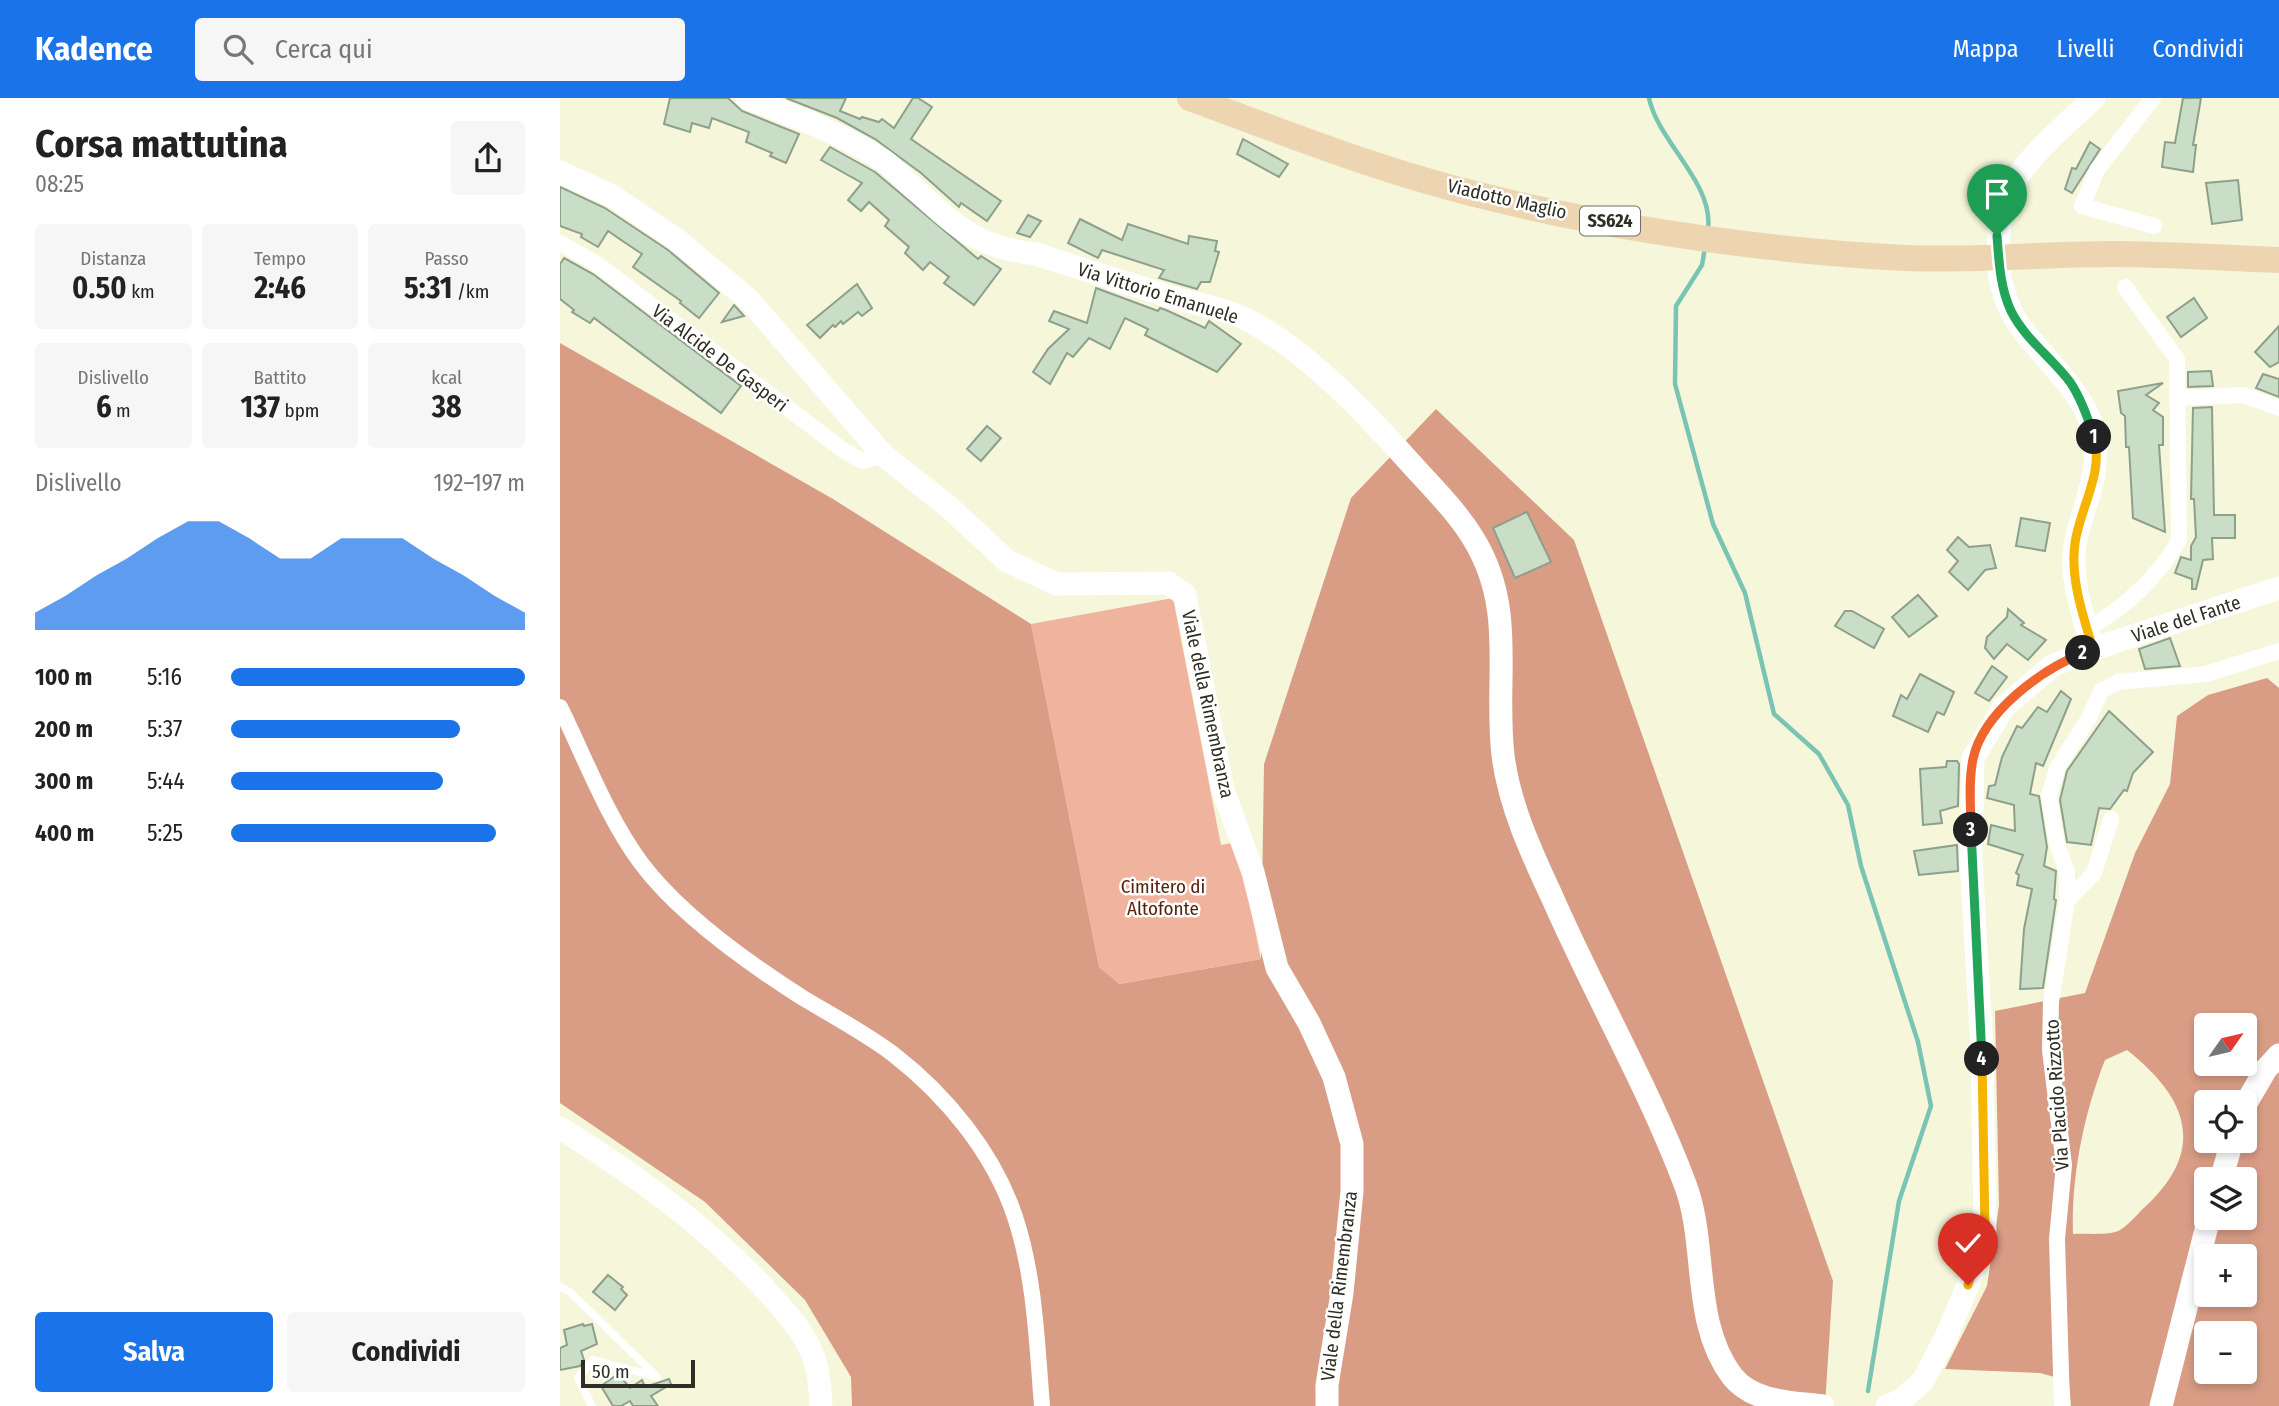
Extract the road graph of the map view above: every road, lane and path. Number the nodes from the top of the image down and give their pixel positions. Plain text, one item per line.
1 (747, 98) edge
2 (1190, 98) edge
3 (2094, 98) edge
4 (2153, 98) edge
5 (560, 172) edge
6 (2154, 226) dead end
7 (560, 243) edge
8 (2279, 260) edge
9 (2125, 287) dead end
10 (2177, 398) junction
11 (2279, 408) edge
12 (883, 455) junction
13 (2279, 588) edge
14 (2090, 639) junction
15 (2279, 651) edge
16 (560, 708) edge
17 (2111, 819) dead end
18 (2067, 901) junction
19 (2279, 1055) edge
20 (2254, 1090) edge
21 (560, 1128) edge
22 (2206, 1230) edge
23 (560, 1287) edge
24 (592, 1406) edge
25 (821, 1406) edge
26 (1042, 1406) edge
27 (1327, 1406) edge
28 (1823, 1406) edge
29 (1888, 1406) edge
30 (2062, 1406) edge
31 (2161, 1406) edge

1 - 28 main road, Via Vittorio Emanuele
2 - 8 main road, Viadotto Maglio / SS624
3 - 14 main road
4 - 6 street
5 - 12 main road, Viale della Rimembranza
7 - 12 street, Via Alcide De Gasperi
9 - 10 street
10 - 11 street
10 - 14 street
12 - 27 main road, Viale della Rimembranza
13 - 14 main road, Viale del Fante
14 - 29 main road, Viale del Fante
15 - 18 street, Via Placido Rizzotto
16 - 26 street
17 - 18 street
18 - 30 street, Via Placido Rizzotto
19 - 20 main road
21 - 25 main road
22 - 31 main road
23 - 24 lane

